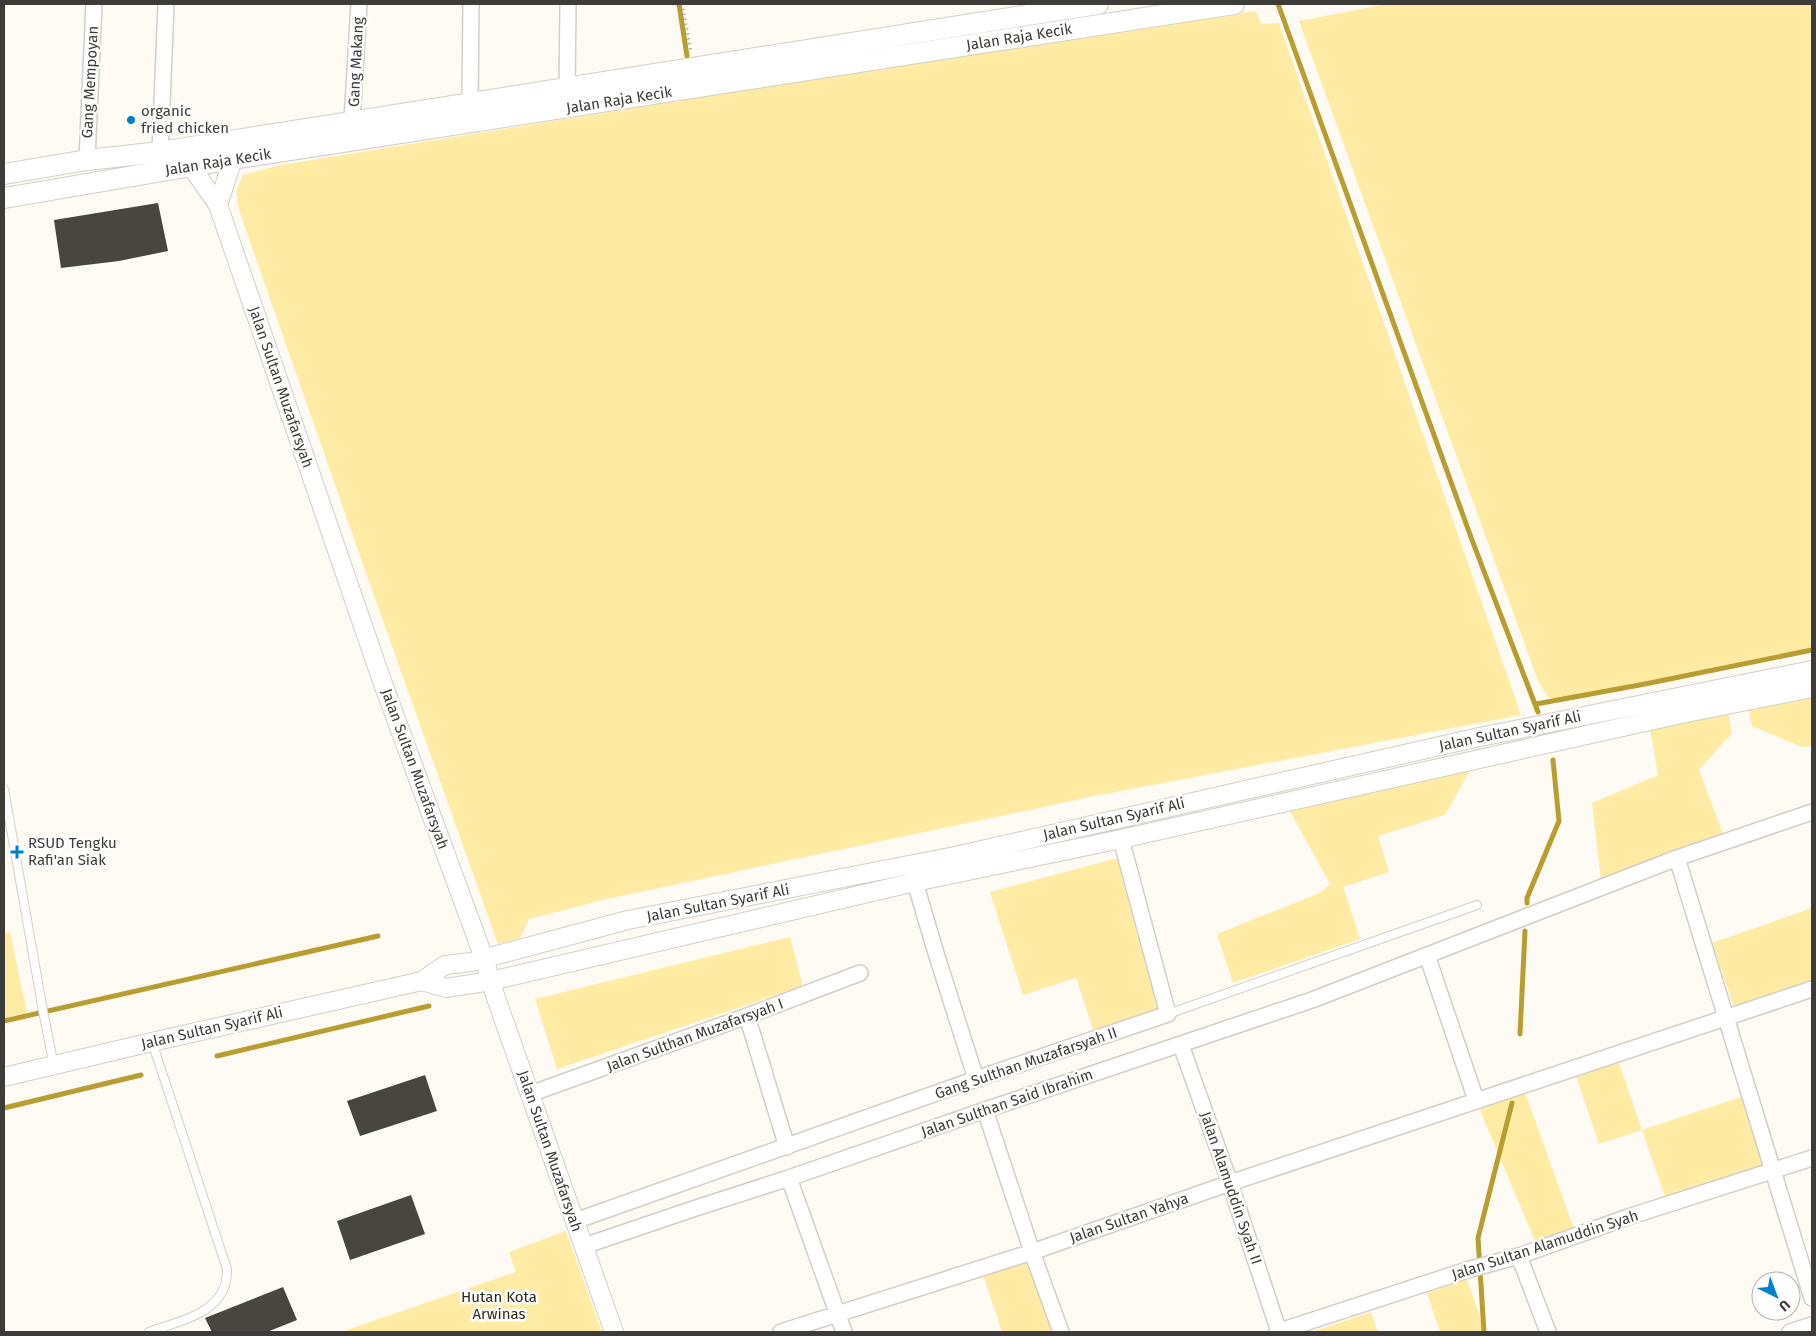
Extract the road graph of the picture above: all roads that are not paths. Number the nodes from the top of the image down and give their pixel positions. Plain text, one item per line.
1 (94, 4) edge
2 (166, 4) edge
3 (359, 4) edge
4 (471, 4) edge
5 (568, 4) edge
6 (1098, 4) edge
7 (1234, 4) edge
8 (1008, 17) junction
9 (1012, 38) junction
10 (567, 87) junction
11 (470, 102) junction
12 (397, 114) junction
13 (352, 121) junction
14 (401, 134) junction
15 (160, 152) junction
16 (233, 159) junction
17 (87, 160) junction
18 (191, 166) junction
19 (4, 174) edge
20 (4, 198) edge
21 (218, 206) junction
22 (1812, 670) edge
23 (1812, 688) edge
24 (1492, 734) junction
25 (1497, 756) junction
26 (4, 789) edge
27 (1812, 812) edge
28 (1121, 840) junction
29 (1677, 858) junction
30 (916, 882) junction
31 (1477, 905) dead end
32 (1428, 956) junction
33 (484, 958) junction
34 (860, 973) dead end
35 (422, 981) junction
36 (491, 981) junction
37 (1812, 989) edge
38 (1168, 1014) junction
39 (747, 1016) junction
40 (1726, 1016) junction
41 (152, 1042) junction
42 (1181, 1045) junction
43 (54, 1066) junction
44 (4, 1077) edge
45 (976, 1079) junction
46 (530, 1094) junction
47 (1476, 1100) junction
48 (985, 1110) junction
49 (788, 1147) junction
50 (1812, 1158) edge
51 (1772, 1171) junction
52 (789, 1178) junction
53 (1230, 1182) junction
54 (575, 1221) junction
55 (584, 1246) junction
56 (1032, 1252) junction
57 (1519, 1256) junction
58 (1812, 1298) edge
59 (838, 1313) junction
60 (1812, 1325) edge
61 (149, 1332) edge
62 (614, 1332) edge
63 (781, 1332) edge
64 (844, 1332) edge
65 (1061, 1332) edge
66 (1278, 1332) edge
67 (1548, 1332) edge
68 (1790, 1332) edge

1 - 17 street, Gang Mempoyan
2 - 15 street
3 - 13 street, Gang Makang
4 - 11 street
5 - 10 street
6 - 8 main road, Jalan Raja Kecik
7 - 9 main road, Jalan Raja Kecik
8 - 9 main road
8 - 10 main road, Jalan Raja Kecik
9 - 14 main road, Jalan Raja Kecik
10 - 11 main road, Jalan Raja Kecik
11 - 12 main road, Jalan Raja Kecik
12 - 13 main road, Jalan Raja Kecik
12 - 14 main road
13 - 15 main road, Jalan Raja Kecik
14 - 16 main road, Jalan Raja Kecik
15 - 17 main road, Jalan Raja Kecik
16 - 18 main road, Jalan Raja Kecik
16 - 21 street
17 - 19 main road, Jalan Raja Kecik
18 - 20 main road, Jalan Raja Kecik
18 - 21 street, Jalan Sultan Muzafarsyah
21 - 33 street, Jalan Sultan Muzafarsyah
22 - 24 street, Jalan Sultan Syarif Ali
23 - 25 street, Jalan Sultan Syarif Ali
24 - 25 street
24 - 33 street, Jalan Sultan Syarif Ali
25 - 28 street, Jalan Sultan Syarif Ali
26 - 43 lane
27 - 29 street, Jalan Sulthan Said Ibrahim
28 - 30 street, Jalan Sultan Syarif Ali
28 - 38 street
29 - 32 street, Jalan Sulthan Said Ibrahim
29 - 40 street
30 - 36 street, Jalan Sultan Syarif Ali
30 - 45 street
31 - 38 lane, Gang Sulthan Muzafarsyah II
32 - 42 street, Jalan Sulthan Said Ibrahim
32 - 47 street
33 - 35 street, Jalan Sultan Syarif Ali
33 - 36 street, Jalan Sultan Muzafarsyah
34 - 39 street, Jalan Sulthan Muzafarsyah I
35 - 36 street, Jalan Sultan Syarif Ali
35 - 41 street, Jalan Sultan Syarif Ali
36 - 46 street, Jalan Sultan Muzafarsyah
37 - 40 street, Jalan Sultan Yahya
38 - 45 street, Gang Sulthan Muzafarsyah II
39 - 46 street, Jalan Sulthan Muzafarsyah I
39 - 49 street
40 - 47 street, Jalan Sultan Yahya
40 - 51 street
41 - 43 street, Jalan Sultan Syarif Ali
41 - 61 lane
42 - 48 street, Jalan Sulthan Said Ibrahim
42 - 53 street, Jalan Alamuddin Syah II
43 - 44 street, Jalan Sultan Syarif Ali
45 - 49 street, Gang Sulthan Muzafarsyah II
46 - 54 street, Jalan Sultan Muzafarsyah
47 - 53 street, Jalan Sultan Yahya
48 - 52 street, Jalan Sulthan Said Ibrahim
48 - 56 street
49 - 54 street, Gang Sulthan Muzafarsyah II
50 - 51 street, Jalan Sultan Alamuddin Syah
51 - 57 street, Jalan Sultan Alamuddin Syah
51 - 58 street
52 - 55 street, Jalan Sulthan Said Ibrahim
52 - 59 street
53 - 56 street, Jalan Sultan Yahya
53 - 66 street, Jalan Alamuddin Syah II
54 - 55 street, Jalan Sultan Muzafarsyah
55 - 62 street, Jalan Sultan Muzafarsyah
56 - 59 street, Jalan Sultan Yahya
56 - 65 street
57 - 66 street, Jalan Sultan Alamuddin Syah
57 - 67 street
59 - 63 street, Jalan Sultan Yahya
59 - 64 street
60 - 68 street

